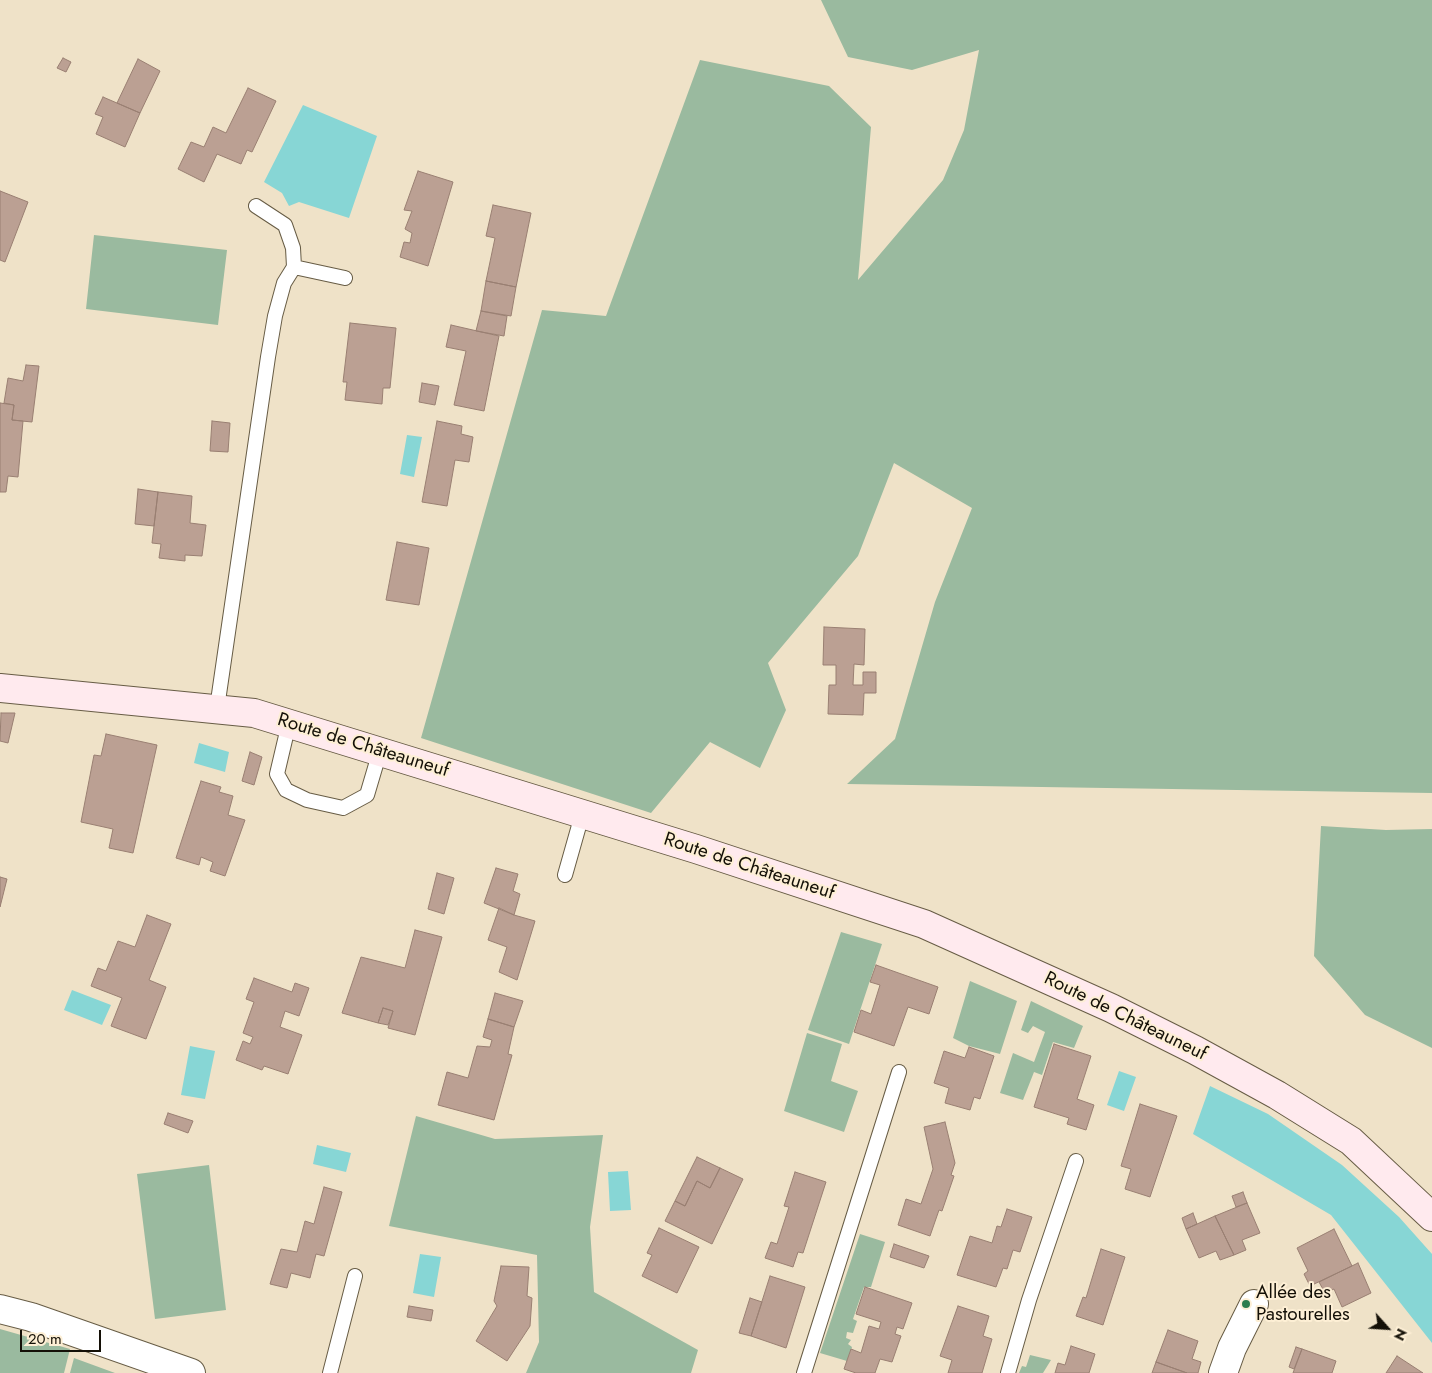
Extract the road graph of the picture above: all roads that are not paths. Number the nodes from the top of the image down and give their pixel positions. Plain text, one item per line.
1 (256, 206) dead end
2 (294, 267) junction
3 (345, 278) dead end
4 (0, 688) edge
5 (218, 708) junction
6 (289, 723) junction
7 (380, 751) junction
8 (582, 815) junction
9 (565, 875) dead end
10 (899, 1072) dead end
11 (1076, 1161) dead end
12 (1432, 1217) edge
13 (355, 1276) dead end
14 (1254, 1304) dead end
15 (0, 1309) edge
16 (191, 1373) edge
17 (330, 1373) edge
18 (804, 1373) edge
19 (1008, 1373) edge
20 (1223, 1373) edge

1 - 2 lane
2 - 3 lane
2 - 5 lane
4 - 5 main road, Route de Châteauneuf
5 - 6 main road, Route de Châteauneuf
6 - 7 main road, Route de Châteauneuf
6 - 7 lane
7 - 8 main road, Route de Châteauneuf
8 - 9 lane
8 - 12 main road, Route de Châteauneuf
10 - 18 lane
11 - 19 lane
13 - 17 lane
14 - 20 street
15 - 16 street

